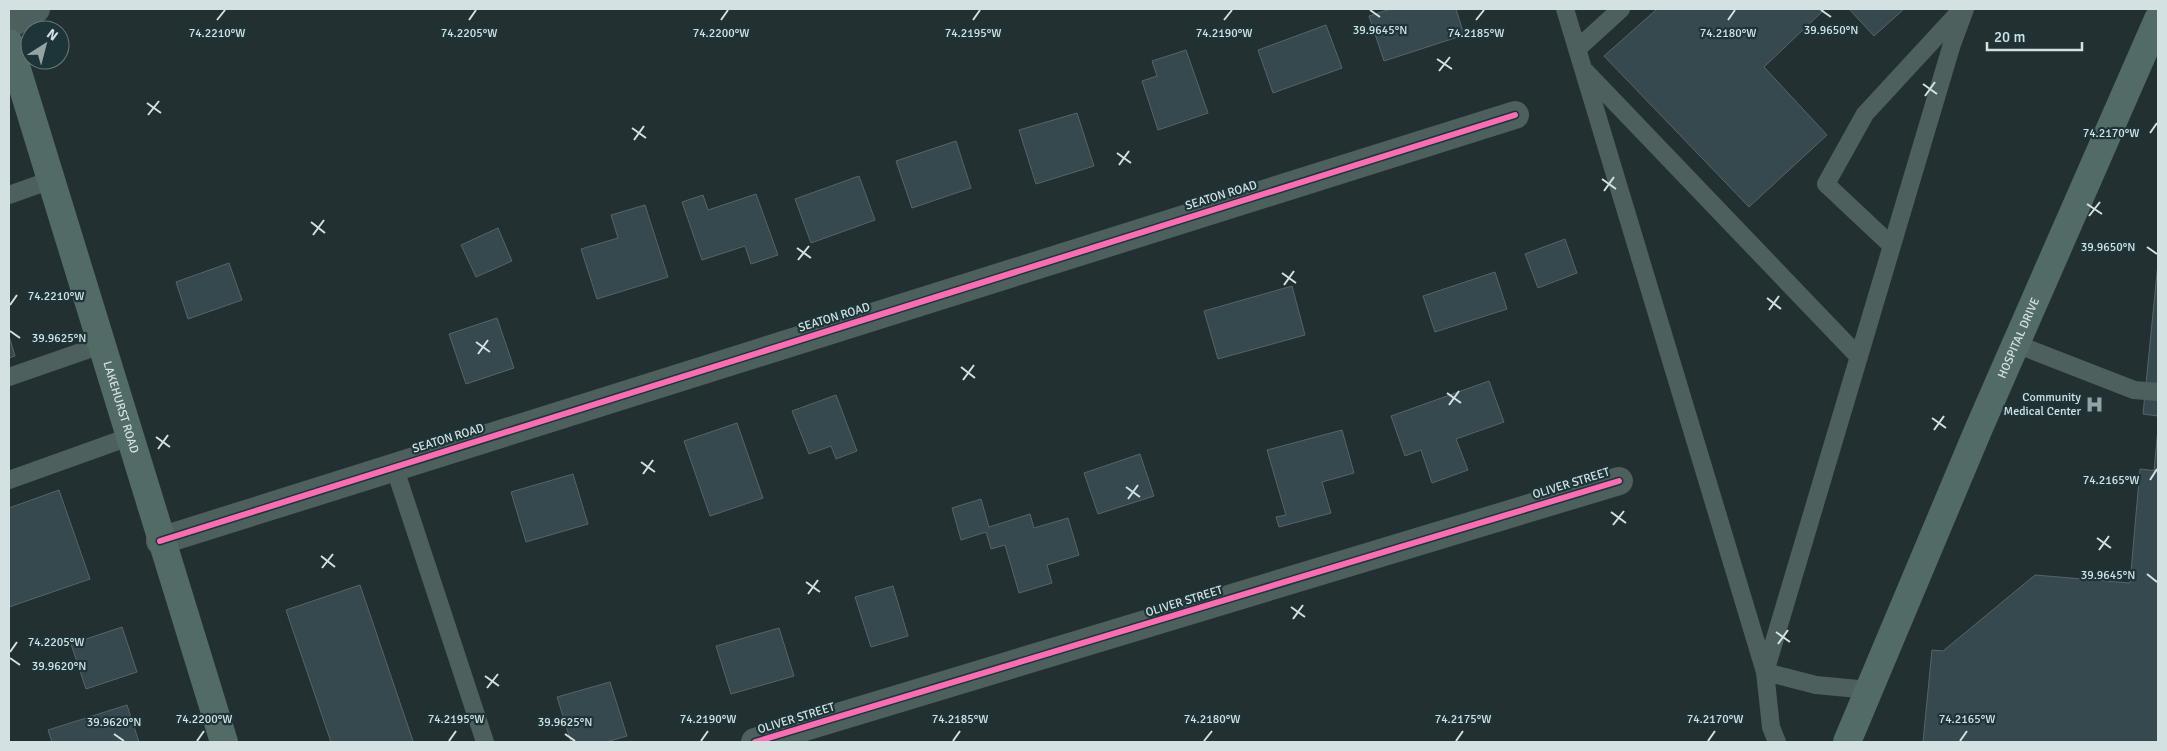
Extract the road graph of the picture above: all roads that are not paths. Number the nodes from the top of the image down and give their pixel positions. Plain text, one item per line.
1 (36, 9) edge
2 (1565, 9) edge
3 (1621, 9) edge
4 (1964, 9) edge
5 (2158, 20) edge
6 (9, 25) edge
7 (9, 43) edge
8 (1578, 49) junction
9 (1584, 69) junction
10 (1515, 115) dead end
11 (51, 180) junction
12 (9, 195) edge
13 (1892, 246) junction
14 (2016, 344) junction
15 (101, 345) junction
16 (1858, 357) junction
17 (9, 377) edge
18 (2158, 392) edge
19 (129, 437) junction
20 (394, 466) junction
21 (9, 480) edge
22 (1619, 481) dead end
23 (160, 541) junction
24 (1764, 672) junction
25 (1869, 690) junction
26 (224, 742) edge
27 (485, 742) edge
28 (755, 742) edge
29 (1777, 742) edge
30 (1847, 742) edge

1 - 6 street
2 - 8 lane
3 - 8 lane
4 - 13 lane
4 - 13 lane
5 - 14 street, HOSPITAL DRIVE
7 - 11 street, LAKEHURST ROAD
8 - 9 lane
9 - 16 lane
9 - 24 lane
10 - 20 street, SEATON ROAD
11 - 12 lane
11 - 15 street, LAKEHURST ROAD
13 - 16 lane
14 - 18 lane
14 - 25 street, HOSPITAL DRIVE
15 - 17 lane
15 - 19 street, LAKEHURST ROAD
16 - 24 lane
19 - 21 lane
19 - 23 street, LAKEHURST ROAD
20 - 23 street, SEATON ROAD
20 - 27 lane
22 - 28 street, OLIVER STREET
23 - 26 street, LAKEHURST ROAD
24 - 25 lane
24 - 29 lane
25 - 30 street, HOSPITAL DRIVE

